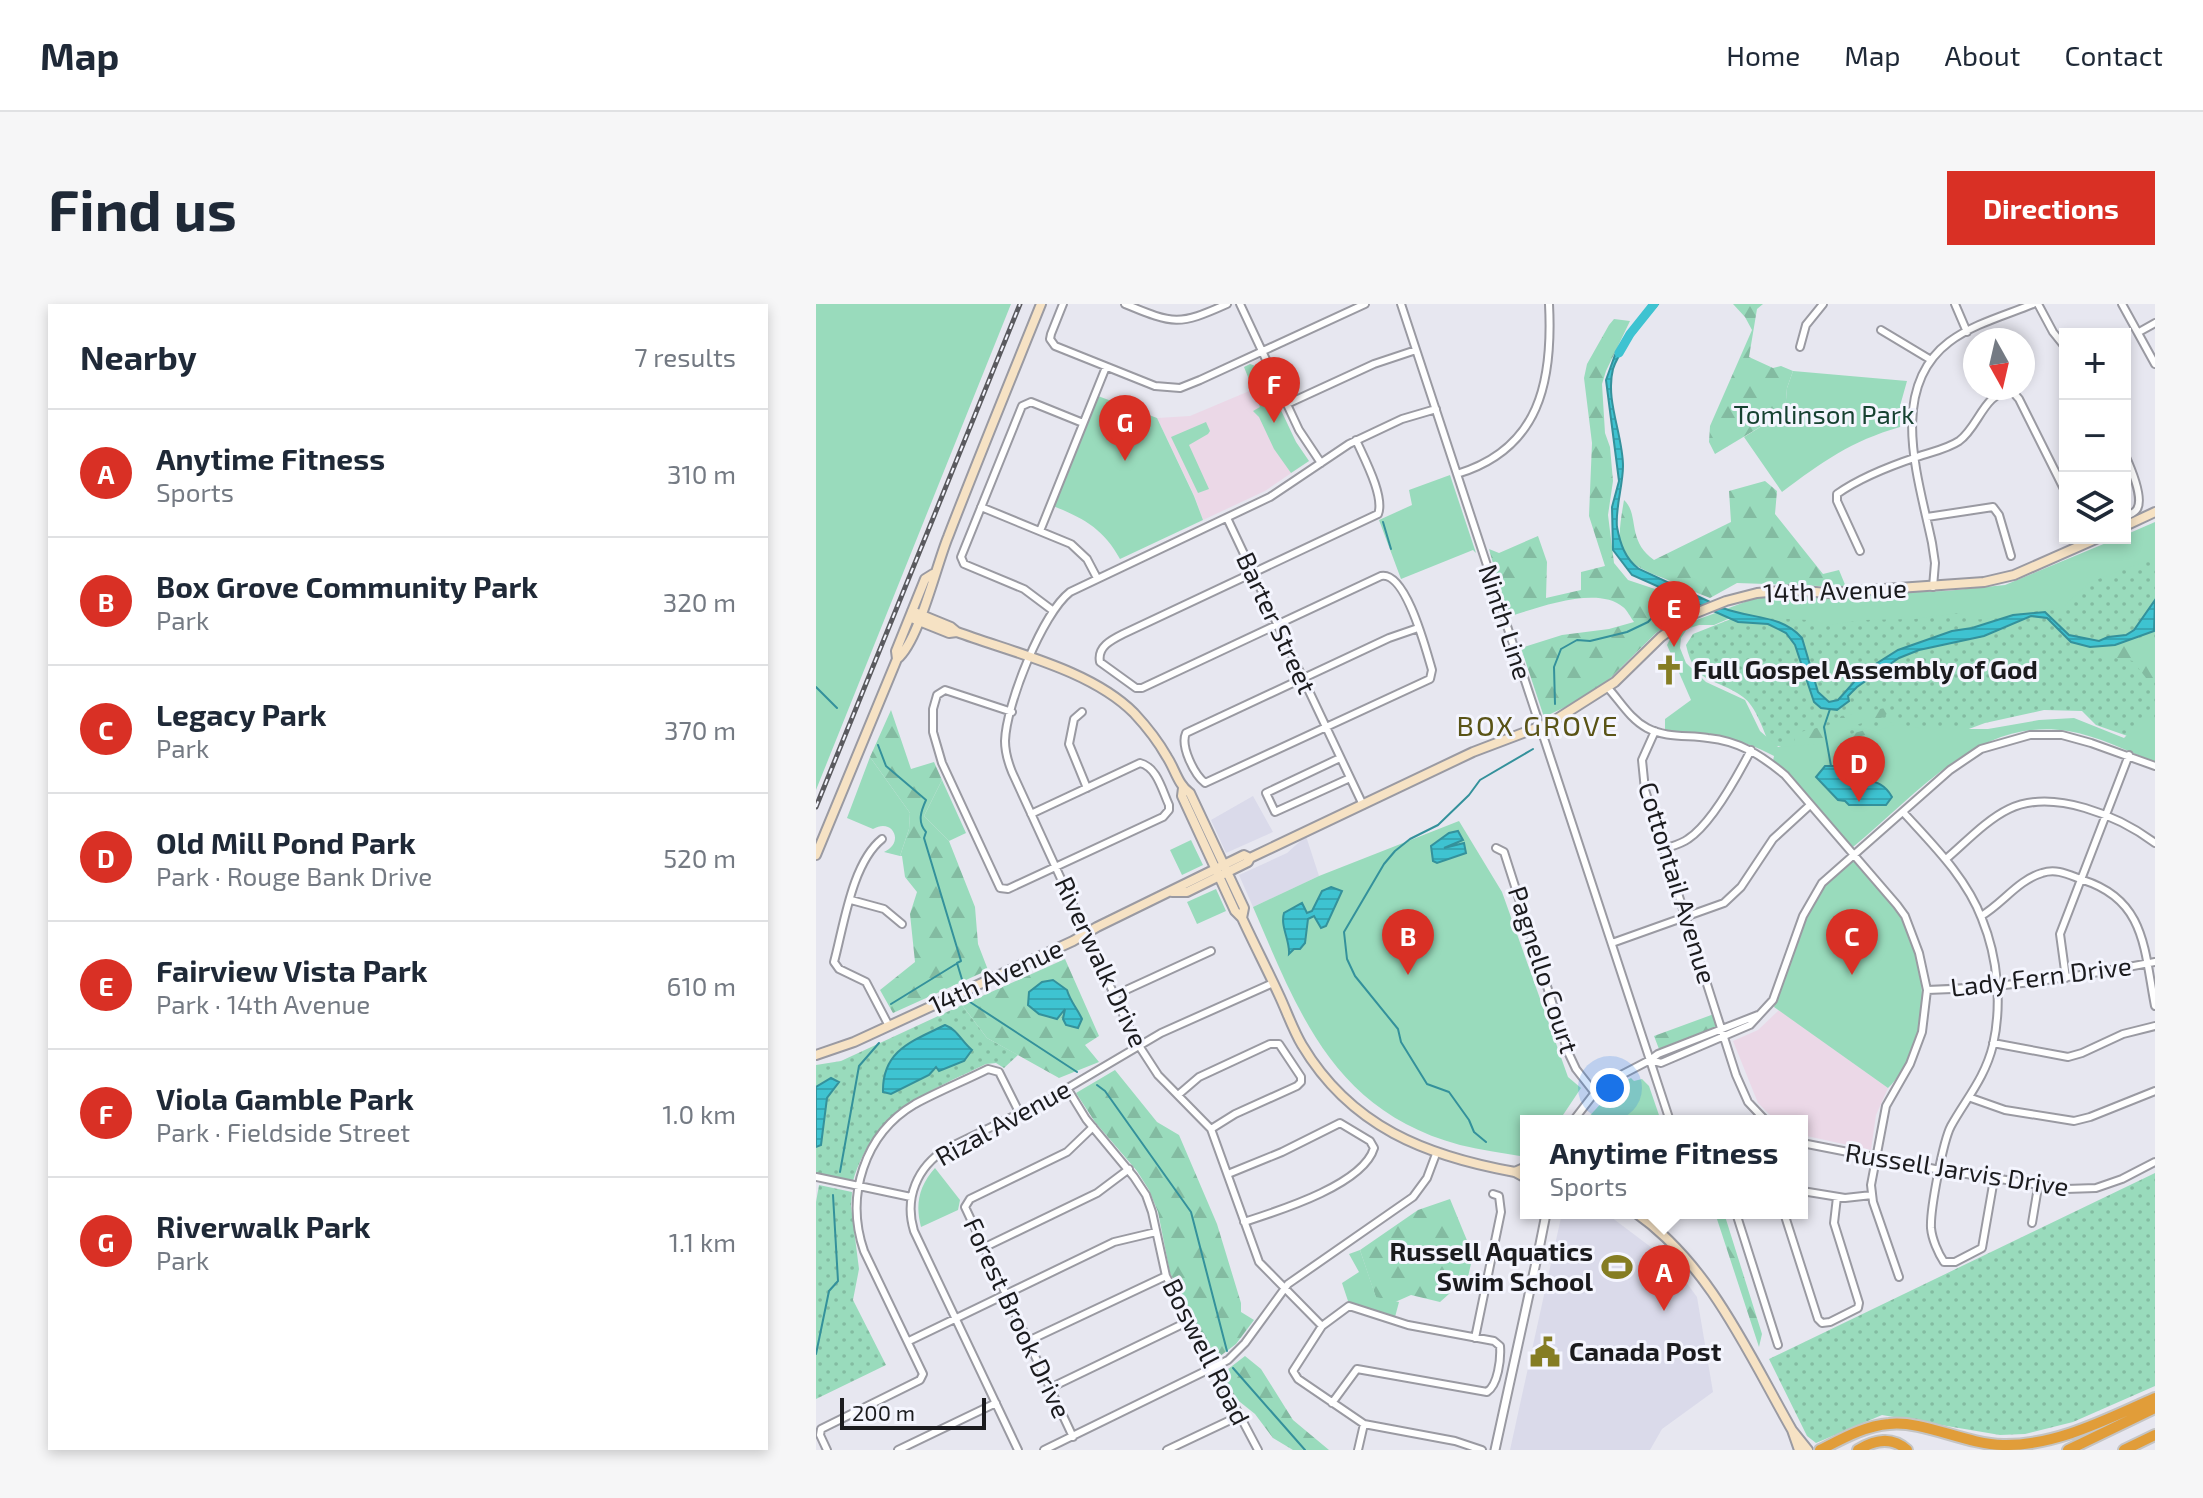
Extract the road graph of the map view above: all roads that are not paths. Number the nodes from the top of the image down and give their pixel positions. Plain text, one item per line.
1 (1041, 304) edge
2 (1063, 304) edge
3 (1125, 304) edge
4 (1227, 304) edge
5 (1240, 304) edge
6 (1365, 304) edge
7 (1401, 304) edge
8 (1549, 304) edge
9 (1823, 304) edge
10 (1955, 304) edge
11 (2036, 304) edge
12 (2122, 304) edge
13 (2155, 323) edge
14 (1965, 328) edge
15 (1977, 328) edge
16 (1881, 330) dead end
17 (2139, 332) junction
18 (1963, 334) edge
19 (2059, 340) edge
20 (1800, 347) dead end
21 (1416, 350) junction
22 (1262, 351) junction
23 (1931, 360) junction
24 (2155, 364) edge
25 (1106, 367) junction
26 (1287, 404) junction
27 (1436, 409) junction
28 (1083, 423) junction
29 (1356, 440) junction
30 (1916, 457) junction
31 (1321, 463) junction
32 (2131, 469) edge
33 (1457, 474) junction
34 (2059, 479) edge
35 (981, 507) junction
36 (2155, 512) edge
37 (2131, 514) edge
38 (1927, 517) junction
39 (1227, 518) junction
40 (2131, 523) edge
41 (1040, 531) junction
42 (2084, 544) edge
43 (1860, 551) dead end
44 (2011, 556) dead end
45 (1253, 573) junction
46 (1097, 578) junction
47 (1933, 587) junction
48 (1052, 610) junction
49 (915, 616) junction
50 (1277, 625) junction
51 (1418, 628) junction
52 (1030, 659) junction
53 (1302, 678) junction
54 (1611, 685) junction
55 (1012, 712) junction
56 (1082, 712) dead end
57 (1539, 727) junction
58 (1325, 728) junction
59 (1655, 731) junction
60 (1751, 750) junction
61 (2129, 755) junction
62 (1340, 758) junction
63 (2155, 766) edge
64 (1350, 778) junction
65 (1087, 788) junction
66 (1363, 805) junction
67 (1810, 805) junction
68 (1903, 812) junction
69 (1031, 814) junction
70 (2105, 817) junction
71 (882, 839) dead end
72 (2155, 843) edge
73 (1496, 848) dead end
74 (1664, 849) junction
75 (1853, 854) junction
76 (816, 855) edge
77 (1946, 859) junction
78 (1056, 867) junction
79 (1221, 871) junction
80 (2080, 879) junction
81 (851, 900) junction
82 (1981, 916) junction
83 (1687, 918) junction
84 (902, 924) dead end
85 (1085, 934) junction
86 (1612, 943) junction
87 (1211, 951) dead end
88 (2151, 963) edge
89 (2066, 978) junction
90 (1273, 983) junction
91 (1997, 987) junction
92 (1927, 990) junction
93 (1113, 996) junction
94 (2155, 1006) edge
95 (889, 1026) junction
96 (2155, 1026) edge
97 (1724, 1032) junction
98 (1993, 1043) junction
99 (1139, 1045) junction
100 (816, 1055) edge
101 (1650, 1060) junction
102 (1067, 1088) junction
103 (2155, 1091) edge
104 (1594, 1092) junction
105 (1178, 1095) junction
106 (1971, 1098) junction
107 (1020, 1114) junction
108 (1577, 1115) edge
109 (1668, 1115) edge
110 (1760, 1115) edge
111 (1093, 1127) junction
112 (1211, 1129) junction
113 (1808, 1144) edge
114 (1436, 1154) junction
115 (1876, 1157) junction
116 (2155, 1162) edge
117 (1129, 1169) junction
118 (1520, 1170) edge
119 (1940, 1170) junction
120 (1515, 1172) junction
121 (1228, 1174) junction
122 (1520, 1175) edge
123 (816, 1177) edge
124 (1994, 1179) junction
125 (859, 1186) junction
126 (2038, 1187) junction
127 (2082, 1189) junction
128 (1808, 1192) edge
129 (1493, 1194) dead end
130 (1872, 1195) junction
131 (911, 1197) junction
132 (1837, 1197) junction
133 (2083, 1201) dead end
134 (1545, 1219) edge
135 (1644, 1219) edge
136 (1738, 1219) edge
137 (1786, 1219) edge
138 (1244, 1222) junction
139 (2032, 1223) dead end
140 (1156, 1232) junction
141 (983, 1248) junction
142 (1166, 1276) junction
143 (1899, 1277) dead end
144 (1284, 1289) junction
145 (1005, 1295) junction
146 (956, 1319) junction
147 (1189, 1321) junction
148 (1322, 1326) junction
149 (1475, 1338) junction
150 (909, 1341) junction
151 (1028, 1341) junction
152 (1778, 1345) dead end
153 (1213, 1368) junction
154 (1050, 1388) junction
155 (2155, 1398) edge
156 (996, 1403) junction
157 (1332, 1403) junction
158 (2155, 1408) edge
159 (1239, 1416) junction
160 (1364, 1424) junction
161 (1792, 1430) junction
162 (2155, 1435) edge
163 (1073, 1437) junction
164 (827, 1450) edge
165 (898, 1450) edge
166 (1018, 1450) edge
167 (1044, 1450) edge
168 (1167, 1450) edge
169 (1258, 1450) edge
170 (1358, 1450) edge
171 (1482, 1450) edge
172 (1495, 1450) edge
173 (1799, 1450) edge
174 (1808, 1450) edge
175 (1820, 1450) edge
176 (1858, 1450) edge
177 (1907, 1450) edge
178 (2068, 1450) edge
179 (2124, 1450) edge

1 - 49 main road
2 - 25 street
3 - 4 street
5 - 22 street
6 - 22 street
7 - 21 street, Ninth Line
8 - 33 street
9 - 20 street
10 - 14 street
11 - 15 street
11 - 19 street
12 - 17 street
13 - 17 street
16 - 23 street
17 - 24 street
18 - 23 street
21 - 26 street
21 - 27 street, Ninth Line
22 - 25 street
22 - 26 street
23 - 30 street
25 - 28 street
26 - 31 street
27 - 29 street, Riverwalk Drive
27 - 33 street, Ninth Line
28 - 35 street
28 - 41 street
29 - 31 street, Riverwalk Drive
29 - 45 street
30 - 34 street
30 - 38 street
30 - 43 street
31 - 39 street, Riverwalk Drive
32 - 37 street
33 - 57 street, Ninth Line
35 - 41 street
35 - 48 street
36 - 40 main road
38 - 44 street
38 - 47 street
39 - 45 street, Barter Street
39 - 46 street, Riverwalk Drive
41 - 46 street
42 - 47 main road, 14th Avenue
45 - 50 street, Barter Street
45 - 50 street
46 - 48 street, Riverwalk Drive
47 - 54 main road, 14th Avenue
48 - 52 street, Riverwalk Drive
49 - 52 main road
49 - 76 main road
50 - 51 street
50 - 53 street, Barter Street
51 - 53 street
51 - 58 street
52 - 55 street, Riverwalk Drive
52 - 79 main road
53 - 58 street, Barter Street
53 - 58 street
54 - 57 main road, 14th Avenue
54 - 59 street
55 - 69 street, Riverwalk Drive
55 - 78 street
56 - 65 street
57 - 66 main road, 14th Avenue
57 - 86 street, Ninth Line
58 - 62 street, Barter Street
59 - 60 street
59 - 74 street, Cottontail Avenue
60 - 67 street
60 - 74 street
61 - 63 street
61 - 68 street
61 - 70 street
62 - 64 street, Barter Street
62 - 64 street
64 - 66 street, Barter Street
65 - 69 street
65 - 78 street
66 - 79 main road, 14th Avenue
67 - 75 street
67 - 83 street
68 - 75 street
68 - 77 street
69 - 78 street, Riverwalk Drive
70 - 72 street
70 - 77 street
70 - 80 street
71 - 81 street
73 - 104 street, Pagnello Court
74 - 83 street, Cottontail Avenue
75 - 92 street
75 - 97 street
77 - 82 street
78 - 85 street, Riverwalk Drive
79 - 85 main road, 14th Avenue
79 - 90 main road
80 - 82 street
80 - 88 street
80 - 89 street
81 - 84 street
81 - 95 street
82 - 91 street
83 - 86 street
83 - 97 street, Cottontail Avenue
85 - 93 street, Riverwalk Drive
85 - 95 main road, 14th Avenue
86 - 101 street, Ninth Line
87 - 93 street
88 - 89 street, Lady Fern Drive
88 - 94 street
89 - 91 street, Lady Fern Drive
90 - 99 street, Rizal Avenue
90 - 114 main road
91 - 92 street, Lady Fern Drive
91 - 98 street
92 - 115 street
93 - 99 street, Riverwalk Drive
95 - 100 main road, 14th Avenue
96 - 98 street
97 - 101 street
97 - 110 street
98 - 106 street
99 - 102 street, Rizal Avenue
99 - 105 street, Riverwalk Drive
101 - 104 street
101 - 109 street, Ninth Line
102 - 107 street, Rizal Avenue
102 - 111 street, Boswell Road
103 - 106 street
104 - 108 street
105 - 112 street, Riverwalk Drive
105 - 112 street
106 - 119 street
107 - 125 street
107 - 131 street, Rizal Avenue
111 - 117 street, Boswell Road
111 - 141 street, Forest Brook Drive
112 - 121 street, Riverwalk Drive
113 - 115 street, Russell Jarvis Drive
114 - 120 main road
114 - 144 street
115 - 119 street, Russell Jarvis Drive
115 - 130 street
116 - 127 street, Russell Jarvis Drive
117 - 140 street, Boswell Road
117 - 141 street
118 - 120 main road
119 - 124 street, Russell Jarvis Drive
119 - 124 street
120 - 122 main road
121 - 138 street, Riverwalk Drive
121 - 138 street
123 - 125 street
124 - 126 street, Russell Jarvis Drive
125 - 131 street
125 - 150 street
126 - 127 street, Russell Jarvis Drive
126 - 139 street
127 - 133 street
128 - 132 street
129 - 149 street
130 - 132 street
130 - 143 street
131 - 146 street
132 - 137 street
134 - 172 street
135 - 161 main road
136 - 152 street
138 - 144 street, Riverwalk Drive
140 - 142 street, Boswell Road
140 - 145 street
141 - 145 street, Forest Brook Drive
142 - 147 street, Boswell Road
142 - 151 street
144 - 148 street, Riverwalk Drive
144 - 153 street
145 - 146 street
145 - 151 street, Forest Brook Drive
146 - 150 street
146 - 156 street
147 - 153 street, Boswell Road
147 - 154 street
148 - 149 street
148 - 157 street
149 - 157 street
150 - 164 street
151 - 154 street, Forest Brook Drive
153 - 159 street, Boswell Road
153 - 163 street
154 - 163 street, Forest Brook Drive
155 - 175 highway
156 - 165 street
156 - 166 street
157 - 160 street
158 - 178 highway
159 - 168 street
159 - 169 street, Boswell Road
160 - 170 street
160 - 171 street
161 - 173 main road
161 - 174 main road
162 - 179 highway
163 - 167 street
176 - 177 highway

